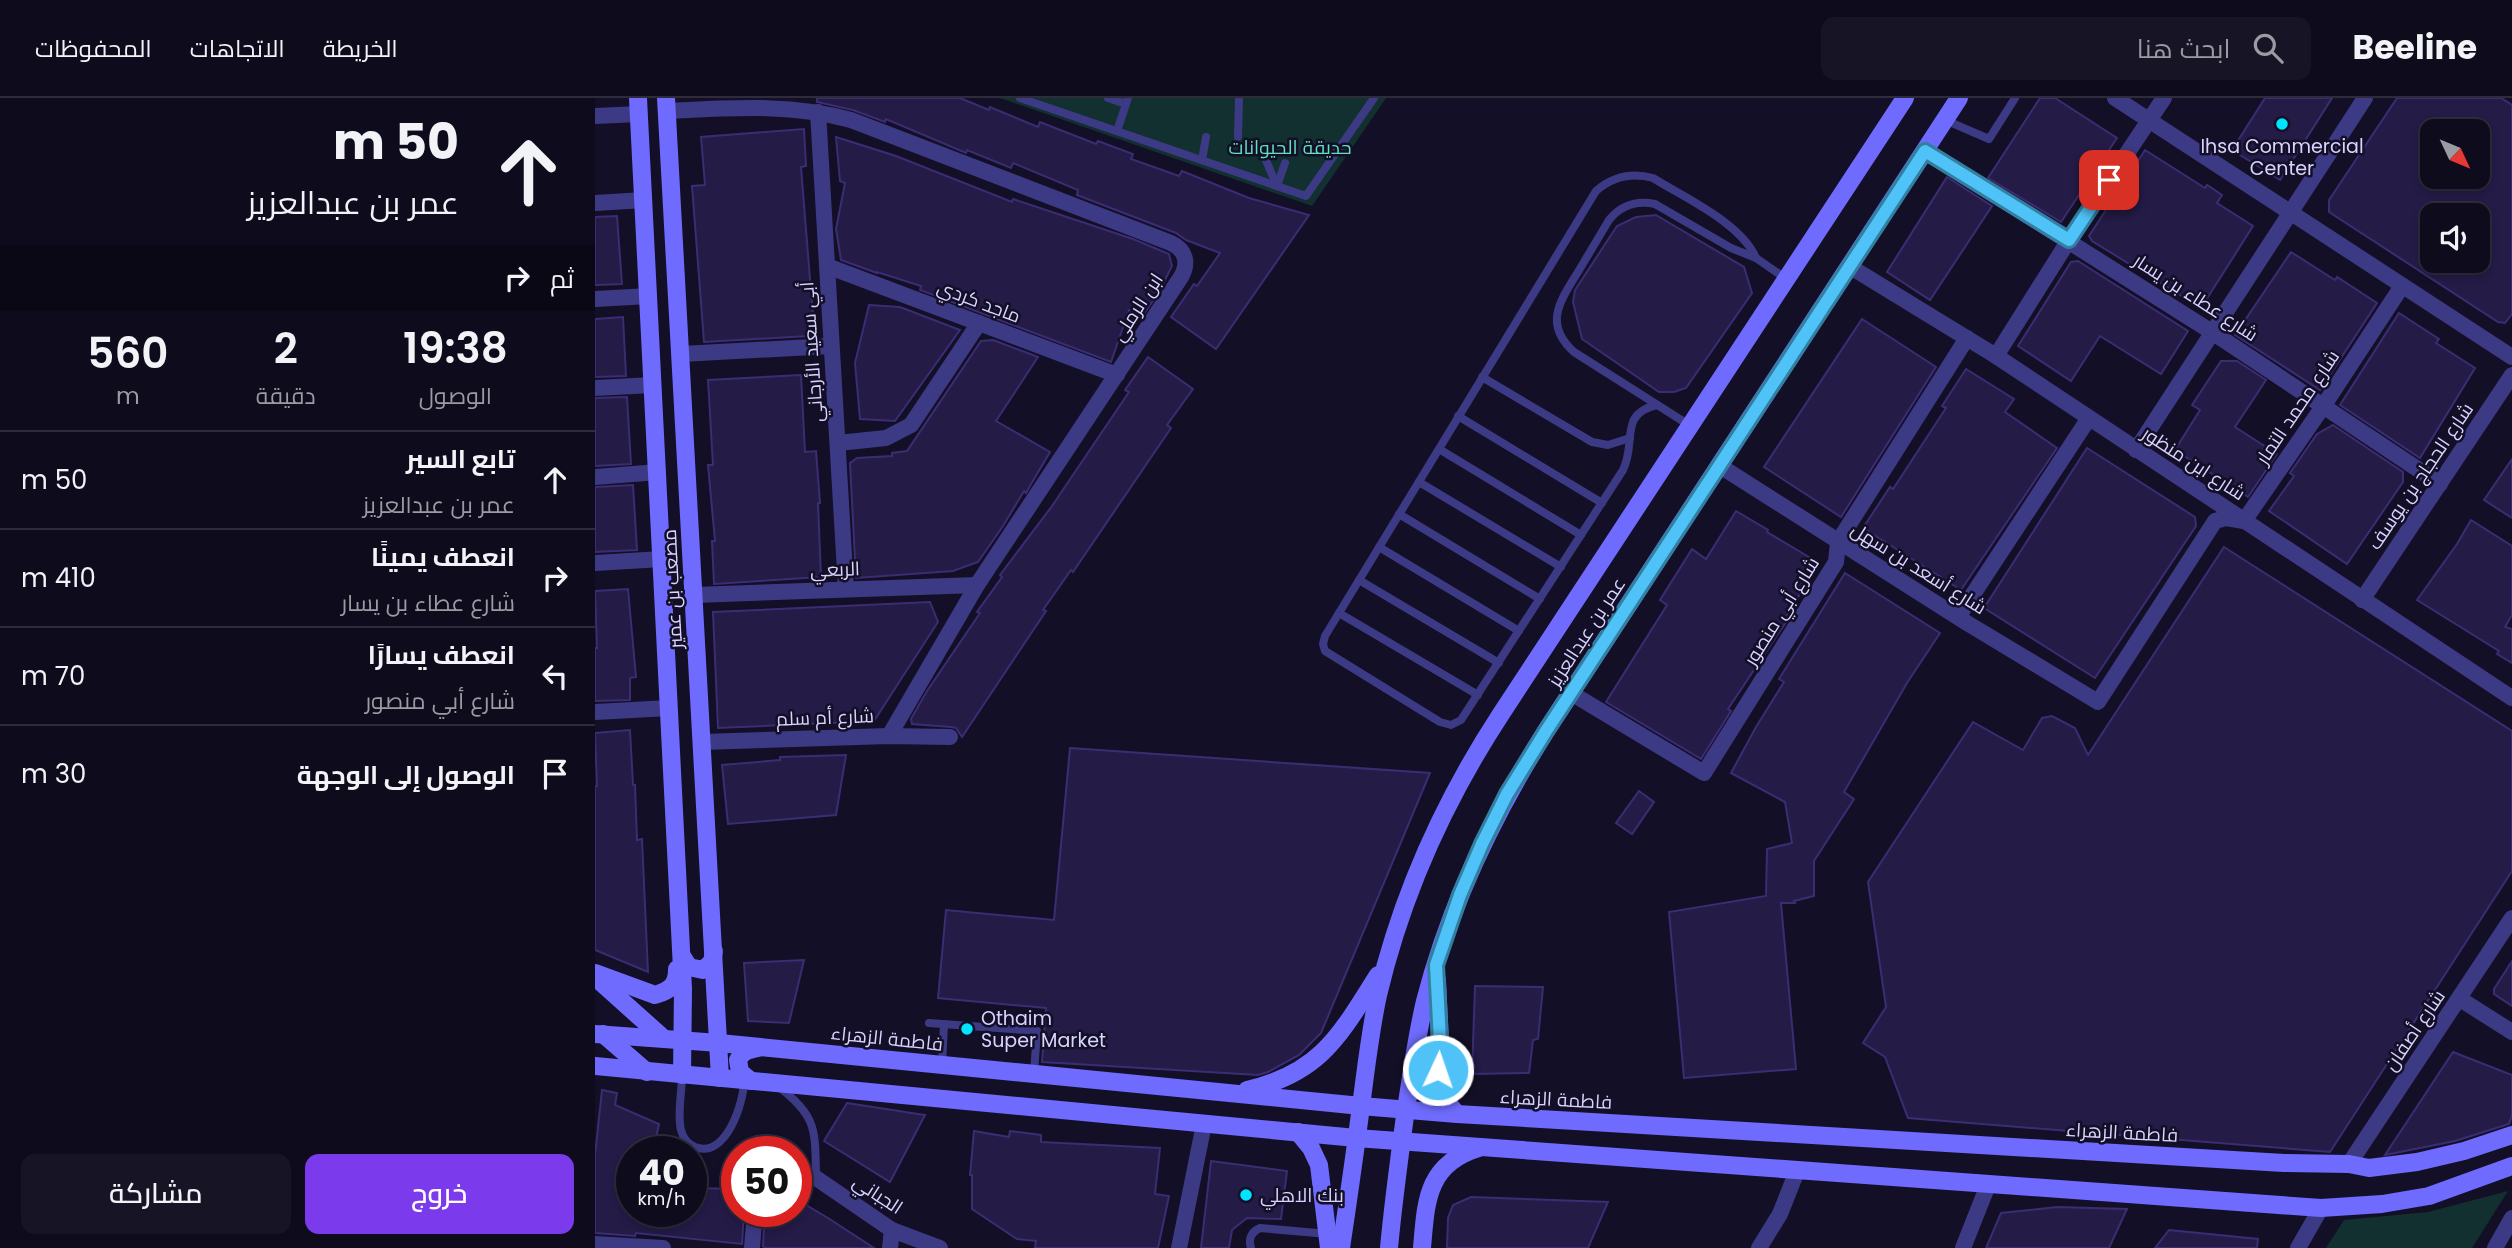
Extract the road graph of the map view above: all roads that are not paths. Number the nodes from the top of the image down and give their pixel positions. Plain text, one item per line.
1 (1020, 98) edge
2 (1108, 98) edge
3 (1239, 98) edge
4 (1374, 98) edge
5 (1905, 98) edge
6 (1959, 98) edge
7 (2015, 98) edge
8 (2115, 98) edge
9 (2164, 98) edge
10 (2365, 98) edge
11 (1031, 100) edge
12 (1127, 101) edge
13 (666, 104) edge
14 (638, 106) edge
15 (818, 112) junction
16 (595, 116) edge
17 (1945, 120) junction
18 (2150, 120) junction
19 (1117, 131) junction
20 (1238, 136) dead end
21 (1206, 137) dead end
22 (1925, 151) junction
23 (1265, 158) dead end
24 (1202, 160) junction
25 (1285, 163) dead end
26 (1277, 186) junction
27 (643, 200) junction
28 (595, 203) edge
29 (2289, 213) junction
30 (2069, 240) junction
31 (1756, 258) junction
32 (827, 266) junction
33 (1849, 266) junction
34 (1785, 278) junction
35 (2402, 286) junction
36 (677, 293) junction
37 (649, 296) junction
38 (595, 299) edge
39 (979, 323) junction
40 (2212, 332) junction
41 (1967, 338) junction
42 (831, 346) junction
43 (681, 354) junction
44 (1996, 356) junction
45 (2512, 357) edge
46 (1117, 375) junction
47 (2512, 375) edge
48 (1482, 377) junction
49 (653, 384) junction
50 (595, 388) edge
51 (1657, 405) junction
52 (2324, 405) junction
53 (1458, 416) junction
54 (2089, 418) junction
55 (1689, 425) junction
56 (1630, 438) junction
57 (838, 443) junction
58 (1439, 449) junction
59 (2136, 450) junction
60 (1720, 466) junction
61 (658, 472) junction
62 (595, 477) edge
63 (1419, 482) junction
64 (2440, 484) junction
65 (1602, 503) junction
66 (1399, 514) junction
67 (2243, 521) junction
68 (1581, 535) junction
69 (1837, 541) junction
70 (1379, 547) junction
71 (662, 559) junction
72 (595, 563) edge
73 (1560, 567) junction
74 (1359, 579) junction
75 (977, 585) junction
76 (846, 589) junction
77 (694, 595) junction
78 (1540, 599) junction
79 (2362, 600) junction
80 (1339, 613) junction
81 (1958, 617) junction
82 (1519, 631) junction
83 (1499, 663) junction
84 (1571, 693) junction
85 (1478, 695) junction
86 (2512, 698) edge
87 (669, 708) junction
88 (595, 712) edge
89 (889, 736) junction
90 (950, 737) dead end
91 (702, 742) junction
92 (2512, 918) edge
93 (680, 923) junction
94 (714, 951) junction
95 (682, 956) junction
96 (1387, 960) junction
97 (1436, 965) junction
98 (595, 975) edge
99 (2460, 999) junction
100 (929, 1023) dead end
101 (944, 1024) junction
102 (2512, 1032) edge
103 (597, 1033) edge
104 (662, 1037) junction
105 (684, 1040) junction
106 (719, 1043) junction
107 (761, 1047) junction
108 (595, 1058) edge
109 (941, 1065) junction
110 (595, 1066) edge
111 (647, 1072) junction
112 (1034, 1074) junction
113 (682, 1075) junction
114 (720, 1078) junction
115 (748, 1081) junction
116 (773, 1083) junction
117 (1234, 1094) junction
118 (1361, 1106) junction
119 (1406, 1110) junction
120 (1457, 1114) junction
121 (1204, 1124) junction
122 (1298, 1132) junction
123 (2512, 1135) edge
124 (1356, 1138) junction
125 (1402, 1141) junction
126 (1484, 1146) junction
127 (2349, 1164) junction
128 (2512, 1166) edge
129 (1797, 1171) junction
130 (812, 1177) edge
131 (815, 1178) junction
132 (1987, 1185) junction
133 (2321, 1208) junction
134 (2512, 1218) edge
135 (754, 1227) edge
136 (892, 1230) junction
137 (1329, 1241) edge
138 (595, 1244) edge
139 (663, 1248) edge
140 (752, 1248) edge
141 (890, 1248) edge
142 (940, 1248) edge
143 (1179, 1248) edge
144 (1251, 1248) edge
145 (1341, 1248) edge
146 (1389, 1248) edge
147 (1422, 1248) edge
148 (1759, 1248) edge
149 (1963, 1248) edge
150 (2298, 1248) edge
151 (2495, 1248) edge

1 - 11 lane
2 - 12 lane
3 - 20 lane
4 - 26 lane
5 - 34 main road, عمر بن عبدالعزيز
6 - 17 main road, عمر بن عبدالعزيز
7 - 17 lane
8 - 18 street
9 - 18 street
10 - 29 street
11 - 19 lane
12 - 19 lane
13 - 15 street, ابن الرملي
13 - 36 main road, مصعب بن عمير
14 - 16 street
14 - 27 main road, مصعب بن عمير
15 - 32 street, أبي سعيد الأرجاني
15 - 46 street, ابن الرملي
17 - 22 main road, عمر بن عبدالعزيز
18 - 29 street
18 - 30 street
19 - 24 lane
21 - 24 lane
22 - 30 street, شارع عطاء بن يسار
22 - 33 main road, عمر بن عبدالعزيز
23 - 26 lane
24 - 26 lane
25 - 26 lane
27 - 28 street
27 - 37 main road, مصعب بن عمير
29 - 35 street
29 - 40 street
30 - 40 street, شارع عطاء بن يسار
30 - 44 street
31 - 34 lane
31 - 48 lane
31 - 51 lane
32 - 39 street, ماجد كردي
32 - 42 street, أبي سعيد الأرجاني
33 - 41 street, شارع ابن منظور
33 - 60 main road, عمر بن عبدالعزيز
34 - 55 main road, عمر بن عبدالعزيز
35 - 45 street
35 - 52 street, شارع محمد التمار
36 - 37 main road
36 - 43 main road, مصعب بن عمير
37 - 38 street
37 - 49 main road, مصعب بن عمير
39 - 46 street, ماجد كردي
39 - 57 street
40 - 52 street, شارع عطاء بن يسار
40 - 59 street
41 - 44 street, شارع ابن منظور
41 - 69 street, شارع أبي منصور
42 - 43 street
42 - 57 street, أبي سعيد الأرجاني
43 - 77 main road, مصعب بن عمير
44 - 54 street, شارع ابن منظور
46 - 75 street, ابن الرملي
47 - 64 street, شارع الحجاج بن يوسف
48 - 53 lane
48 - 56 lane
49 - 50 street
49 - 61 main road, مصعب بن عمير
51 - 55 lane
51 - 56 lane
52 - 64 street, شارع عطاء بن يسار
52 - 67 street, شارع محمد التمار
53 - 58 lane
53 - 65 lane
54 - 59 street, شارع ابن منظور
54 - 81 street
55 - 96 main road, عمر بن عبدالعزيز
56 - 65 lane
57 - 76 street, أبي سعيد الأرجاني
58 - 63 lane
58 - 68 lane
59 - 67 street, شارع ابن منظور
60 - 69 street, شارع أسعد بن سهل
60 - 84 main road, عمر بن عبدالعزيز
61 - 62 street
61 - 71 main road, مصعب بن عمير
63 - 66 lane
63 - 73 lane
64 - 79 street, شارع الحجاج بن يوسف
65 - 68 lane
66 - 70 lane
66 - 78 lane
67 - 79 street, شارع ابن منظور
67 - 81 street, شارع أسعد بن سهل
68 - 73 lane
69 - 81 street, شارع أسعد بن سهل
69 - 84 street, شارع أبي منصور
70 - 74 lane
70 - 82 lane
71 - 72 street
71 - 87 main road, مصعب بن عمير
73 - 78 lane
74 - 80 lane
74 - 83 lane
75 - 76 street, الربعي
75 - 89 street, ابن الرملي
76 - 77 street, الربعي
77 - 91 main road, مصعب بن عمير
78 - 82 lane
79 - 86 street, شارع ابن منظور
80 - 85 lane
80 - 85 lane
82 - 83 lane
83 - 85 lane
84 - 97 main road, عمر بن عبدالعزيز
87 - 88 street
87 - 93 main road, مصعب بن عمير
89 - 90 street, شارع أم سلم
89 - 91 street, شارع أم سلم
91 - 94 main road, مصعب بن عمير
92 - 99 street, شارع أصفان
93 - 95 main road, مصعب بن عمير
93 - 98 main road
94 - 95 main road
94 - 106 main road, مصعب بن عمير
95 - 105 main road, مصعب بن عمير
96 - 117 main road
96 - 118 main road, عمر بن عبدالعزيز
97 - 119 main road, عمر بن عبدالعزيز
97 - 120 main road
98 - 104 main road
99 - 102 street
99 - 127 street, شارع أصفان
100 - 101 lane
101 - 109 lane
101 - 112 lane
103 - 104 main road, فاطمة الزهراء
103 - 108 main road
103 - 111 main road
104 - 105 main road, فاطمة الزهراء
105 - 106 main road, فاطمة الزهراء
105 - 113 main road, مصعب بن عمير
106 - 107 main road, فاطمة الزهراء
106 - 114 main road, مصعب بن عمير
107 - 109 main road, فاطمة الزهراء
107 - 115 main road
109 - 112 main road, فاطمة الزهراء
110 - 111 main road
111 - 113 main road
112 - 117 main road, فاطمة الزهراء
113 - 114 main road
113 - 115 lane
114 - 115 main road
115 - 116 main road
116 - 121 main road
116 - 131 lane
117 - 118 main road, فاطمة الزهراء
118 - 119 main road, فاطمة الزهراء
118 - 124 main road, عمر بن عبدالعزيز
119 - 120 main road, فاطمة الزهراء
119 - 125 main road, عمر بن عبدالعزيز
120 - 127 main road, فاطمة الزهراء
121 - 122 main road
121 - 143 street
122 - 124 main road
122 - 137 main road
123 - 127 main road, فاطمة الزهراء
124 - 125 main road
124 - 145 main road, عمر بن عبدالعزيز
125 - 126 main road
125 - 146 main road, عمر بن عبدالعزيز
126 - 129 main road
126 - 147 main road
128 - 133 main road
129 - 132 main road
129 - 148 street
130 - 131 street, الجباني
131 - 136 street, الجباني
132 - 133 main road
132 - 149 street
133 - 150 street
134 - 151 street
135 - 140 street
136 - 141 street
136 - 142 street, الجباني
137 - 144 lane
138 - 139 street

